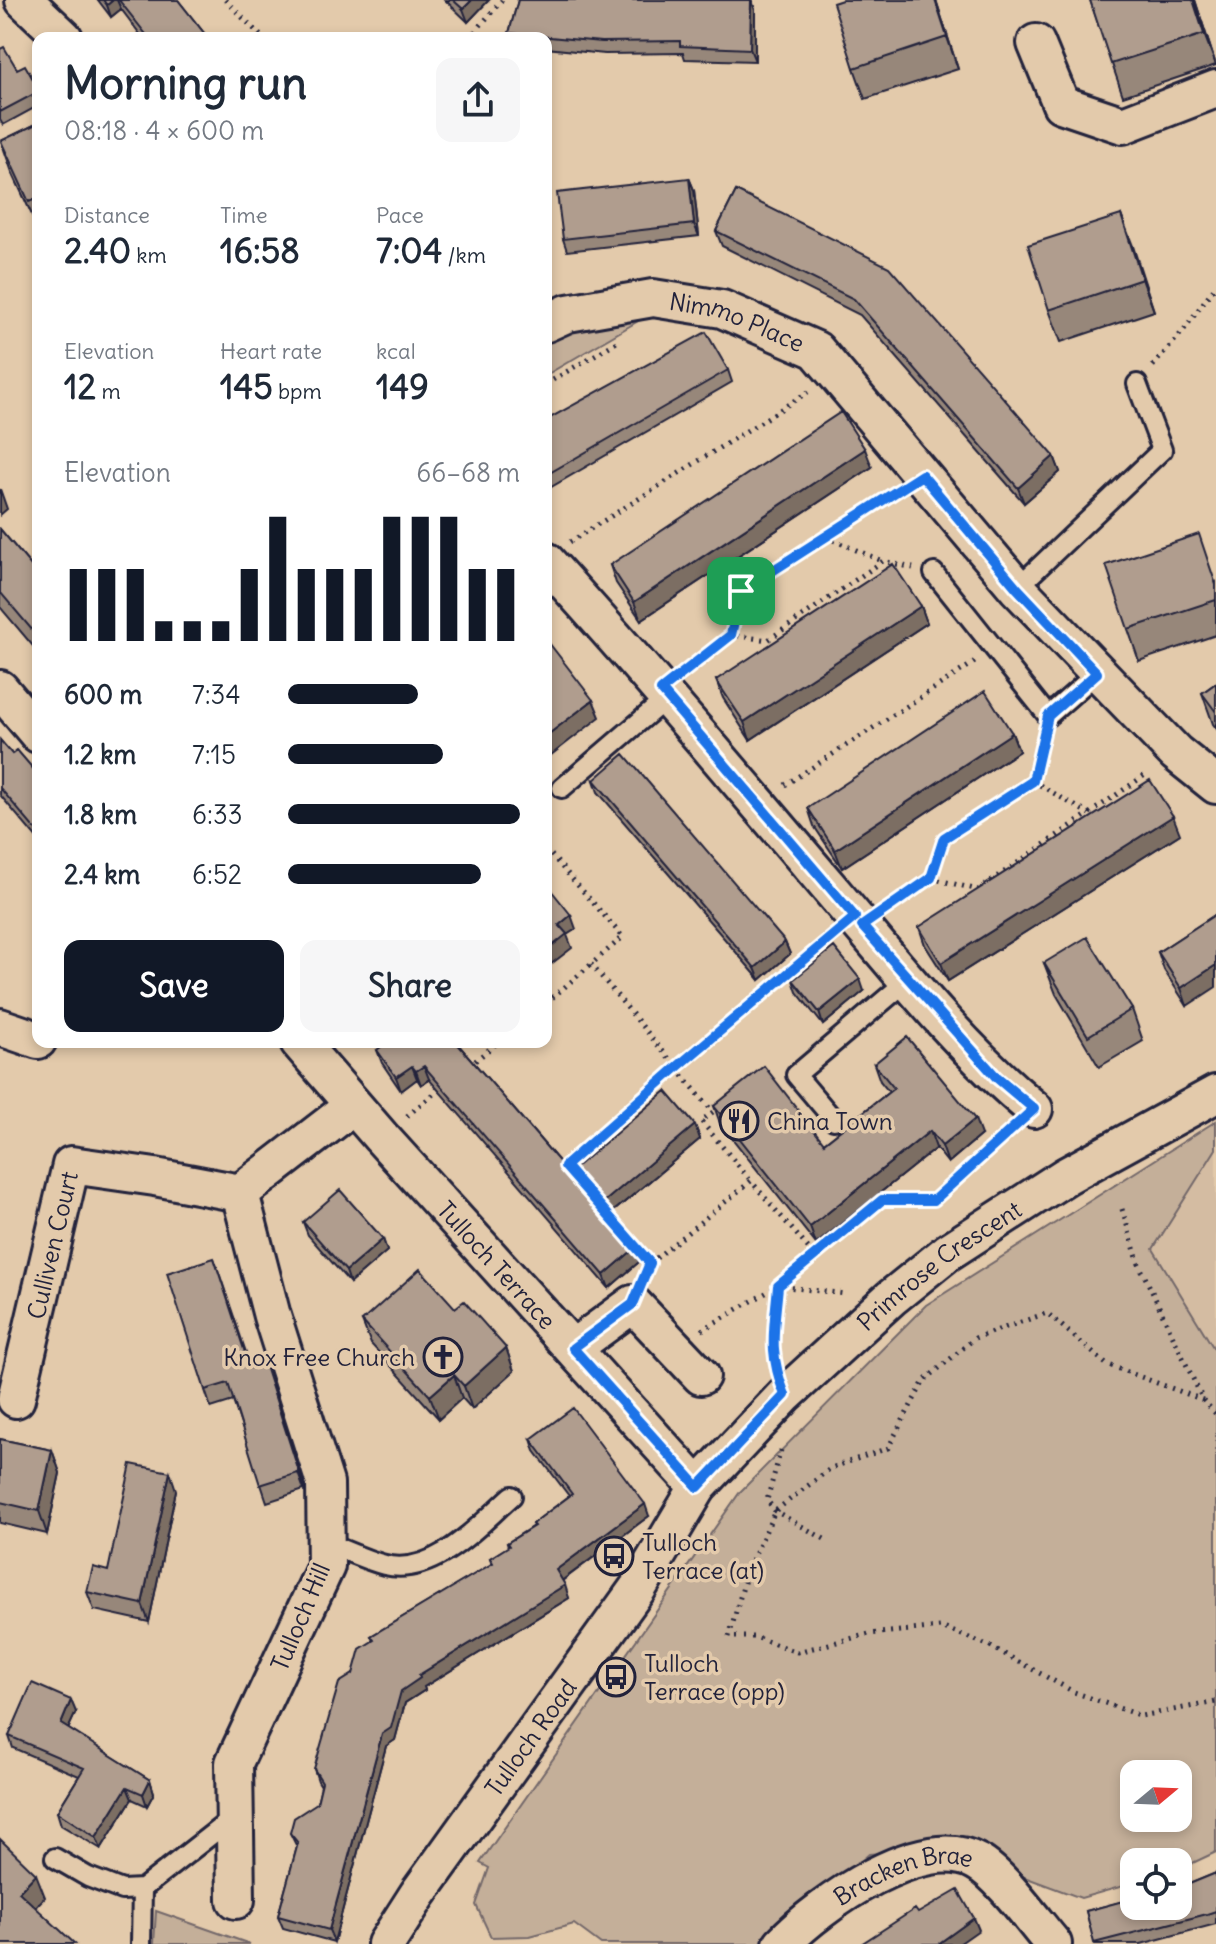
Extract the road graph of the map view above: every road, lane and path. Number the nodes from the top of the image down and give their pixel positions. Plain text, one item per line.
1 (24, 0) edge
2 (225, 0) edge
3 (502, 0) edge
4 (58, 32) edge
5 (257, 32) edge
6 (475, 32) edge
7 (1036, 43) dead end
8 (1216, 89) edge
9 (1216, 285) edge
10 (552, 320) edge
11 (628, 335) dead end
12 (836, 374) junction
13 (552, 380) edge
14 (1137, 384) joint
15 (922, 475) junction
16 (826, 537) junction
17 (553, 554) edge
18 (883, 561) junction
19 (934, 573) joint
20 (1017, 588) junction
21 (731, 635) junction
22 (995, 649) junction
23 (1097, 673) junction
24 (0, 689) edge
25 (664, 694) junction
26 (1048, 716) junction
27 (32, 727) edge
28 (1176, 753) junction
29 (1033, 781) junction
30 (1216, 785) edge
31 (562, 788) dead end
32 (758, 803) junction
33 (1089, 814) junction
34 (552, 856) edge
35 (931, 878) junction
36 (858, 922) junction
37 (591, 964) junction
38 (908, 980) junction
39 (552, 995) edge
40 (0, 1027) edge
41 (32, 1038) edge
42 (304, 1048) edge
43 (491, 1048) edge
44 (676, 1068) junction
45 (463, 1071) edge
46 (451, 1080) edge
47 (1216, 1094) edge
48 (353, 1106) junction
49 (1034, 1109) joint
50 (834, 1120) dead end
51 (381, 1137) junction
52 (575, 1177) edge
53 (751, 1181) junction
54 (240, 1193) junction
55 (603, 1209) edge
56 (1122, 1209) dead end
57 (815, 1256) junction
58 (650, 1263) junction
59 (778, 1286) junction
60 (891, 1298) junction
61 (633, 1304) junction
62 (673, 1346) junction
63 (573, 1348) junction
64 (701, 1376) dead end
65 (16, 1399) dead end
66 (1203, 1400) junction
67 (776, 1406) junction
68 (1216, 1414) edge
69 (698, 1487) junction
70 (512, 1496) dead end
71 (775, 1511) junction
72 (828, 1541) dead end
73 (326, 1543) junction
74 (1216, 1702) edge
75 (235, 1816) junction
76 (55, 1858) dead end
77 (142, 1889) junction
78 (236, 1900) dead end
79 (141, 1944) edge
80 (386, 1944) edge
81 (782, 1944) edge
82 (1053, 1944) edge

1 - 4 street
2 - 5 path
3 - 6 path
7 - 8 street
9 - 14 path
10 - 12 street, Nimmo Place
11 - 13 path
12 - 15 street, Nimmo Place
12 - 17 path
14 - 20 lane
15 - 16 path
15 - 20 street, Nimmo Place
16 - 18 path
16 - 21 path
17 - 25 street
18 - 19 path
18 - 21 path
19 - 22 lane
20 - 23 street, Nimmo Place
21 - 25 path
22 - 26 lane
22 - 32 path
23 - 26 lane
23 - 28 street, Nimmo Place
24 - 27 street
25 - 31 lane
25 - 32 street
26 - 29 path
28 - 30 street, Nimmo Place
28 - 33 path
29 - 33 path
29 - 35 path
32 - 36 street
33 - 35 path
34 - 37 path
35 - 36 path
36 - 38 street
36 - 44 path
37 - 39 path
37 - 44 path
38 - 49 street
38 - 50 lane
40 - 41 street
42 - 48 street, Tulloch Terrace
43 - 45 path
44 - 52 path
44 - 53 path
46 - 51 path
47 - 60 street, Primrose Crescent
48 - 51 street, Tulloch Terrace
48 - 54 street
49 - 57 path
51 - 63 street, Tulloch Terrace
53 - 57 path
53 - 58 path
54 - 65 street, Culliven Court
54 - 73 street, Tulloch Hill
55 - 58 path
56 - 66 path
57 - 59 path
58 - 61 path
59 - 60 path
59 - 62 path
59 - 67 path
60 - 67 street, Primrose Crescent
61 - 62 street
61 - 63 street
62 - 64 street
63 - 69 street, Tulloch Terrace
66 - 68 path
66 - 71 path
67 - 69 street, Primrose Crescent
67 - 71 path
69 - 80 street, Tulloch Road
70 - 73 lane
71 - 72 path
71 - 74 path
73 - 75 street, Tulloch Hill
75 - 77 lane
75 - 78 street, Tulloch Hill
76 - 77 lane
77 - 79 lane
81 - 82 street, Bracken Brae

